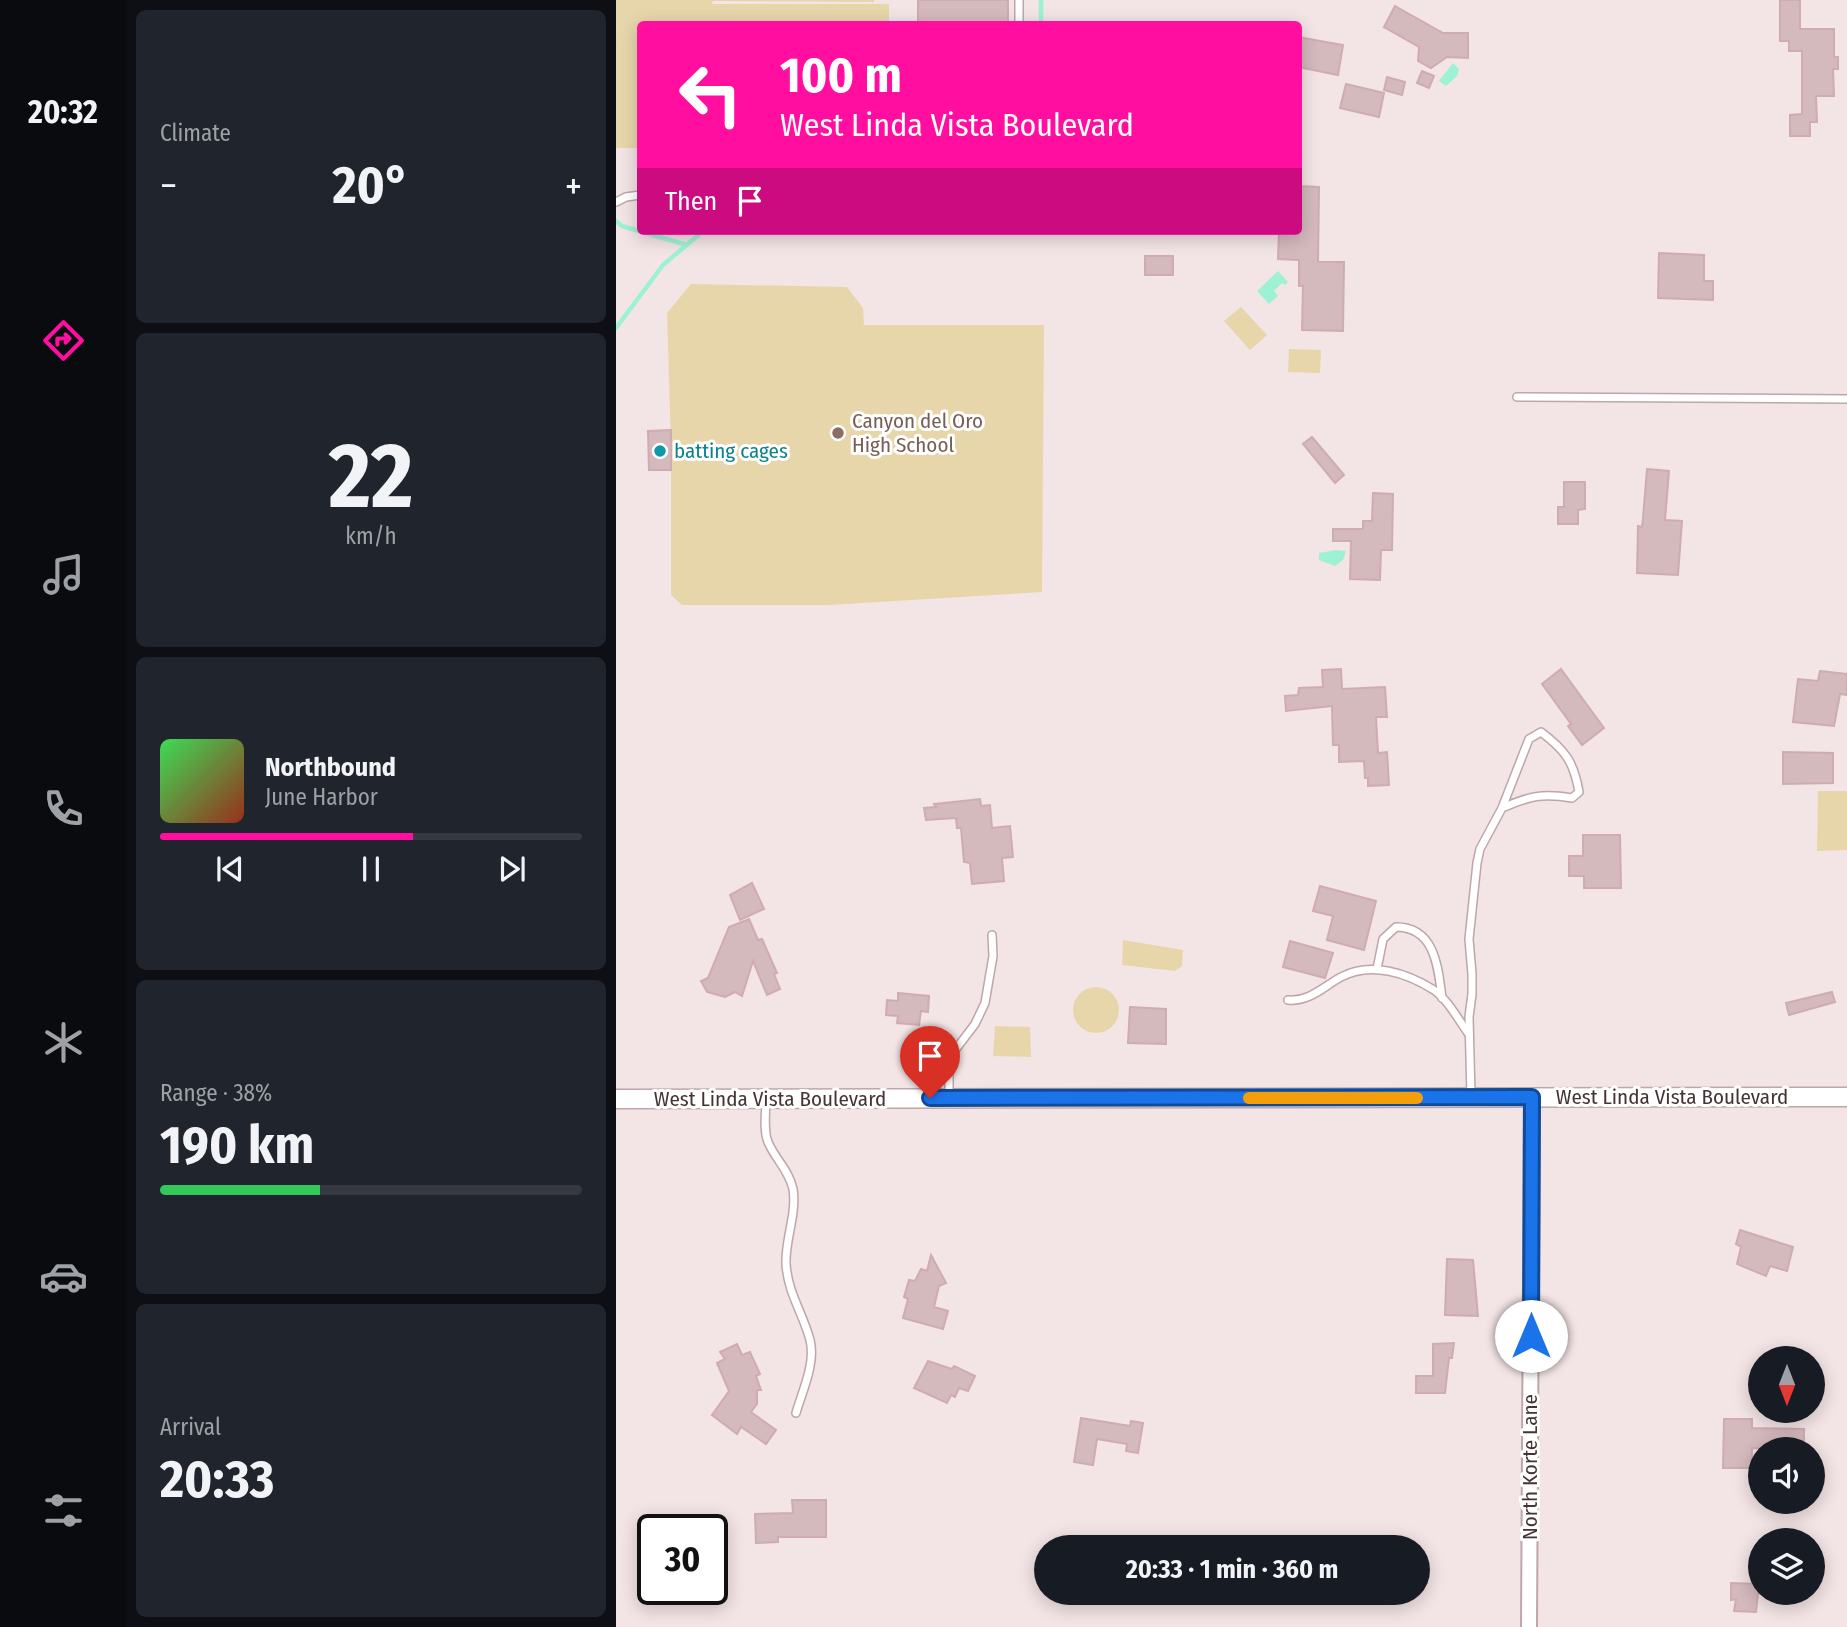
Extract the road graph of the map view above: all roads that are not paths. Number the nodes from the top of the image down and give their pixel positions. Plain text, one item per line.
1 (1019, 0) edge
2 (1019, 21) edge
3 (637, 195) edge
4 (616, 202) edge
5 (1517, 397) dead end
6 (1847, 399) edge
7 (1502, 808) junction
8 (992, 935) dead end
9 (1377, 969) junction
10 (1288, 999) dead end
11 (1442, 999) junction
12 (1469, 1033) junction
13 (1532, 1097) junction
14 (1847, 1097) edge
15 (948, 1098) junction
16 (1471, 1098) junction
17 (616, 1099) edge
18 (766, 1099) junction
19 (796, 1413) dead end
20 (1529, 1627) edge

1 - 2 lane
3 - 4 lane
5 - 6 lane
7 - 7 lane
7 - 12 lane
8 - 15 lane
9 - 10 lane
9 - 11 lane
9 - 11 lane
11 - 12 lane
12 - 16 lane
13 - 14 street, West Linda Vista Boulevard
13 - 16 street, West Linda Vista Boulevard
13 - 20 street, North Korte Lane
15 - 16 street, West Linda Vista Boulevard
15 - 18 street, West Linda Vista Boulevard
17 - 18 street, West Linda Vista Boulevard
18 - 19 lane

